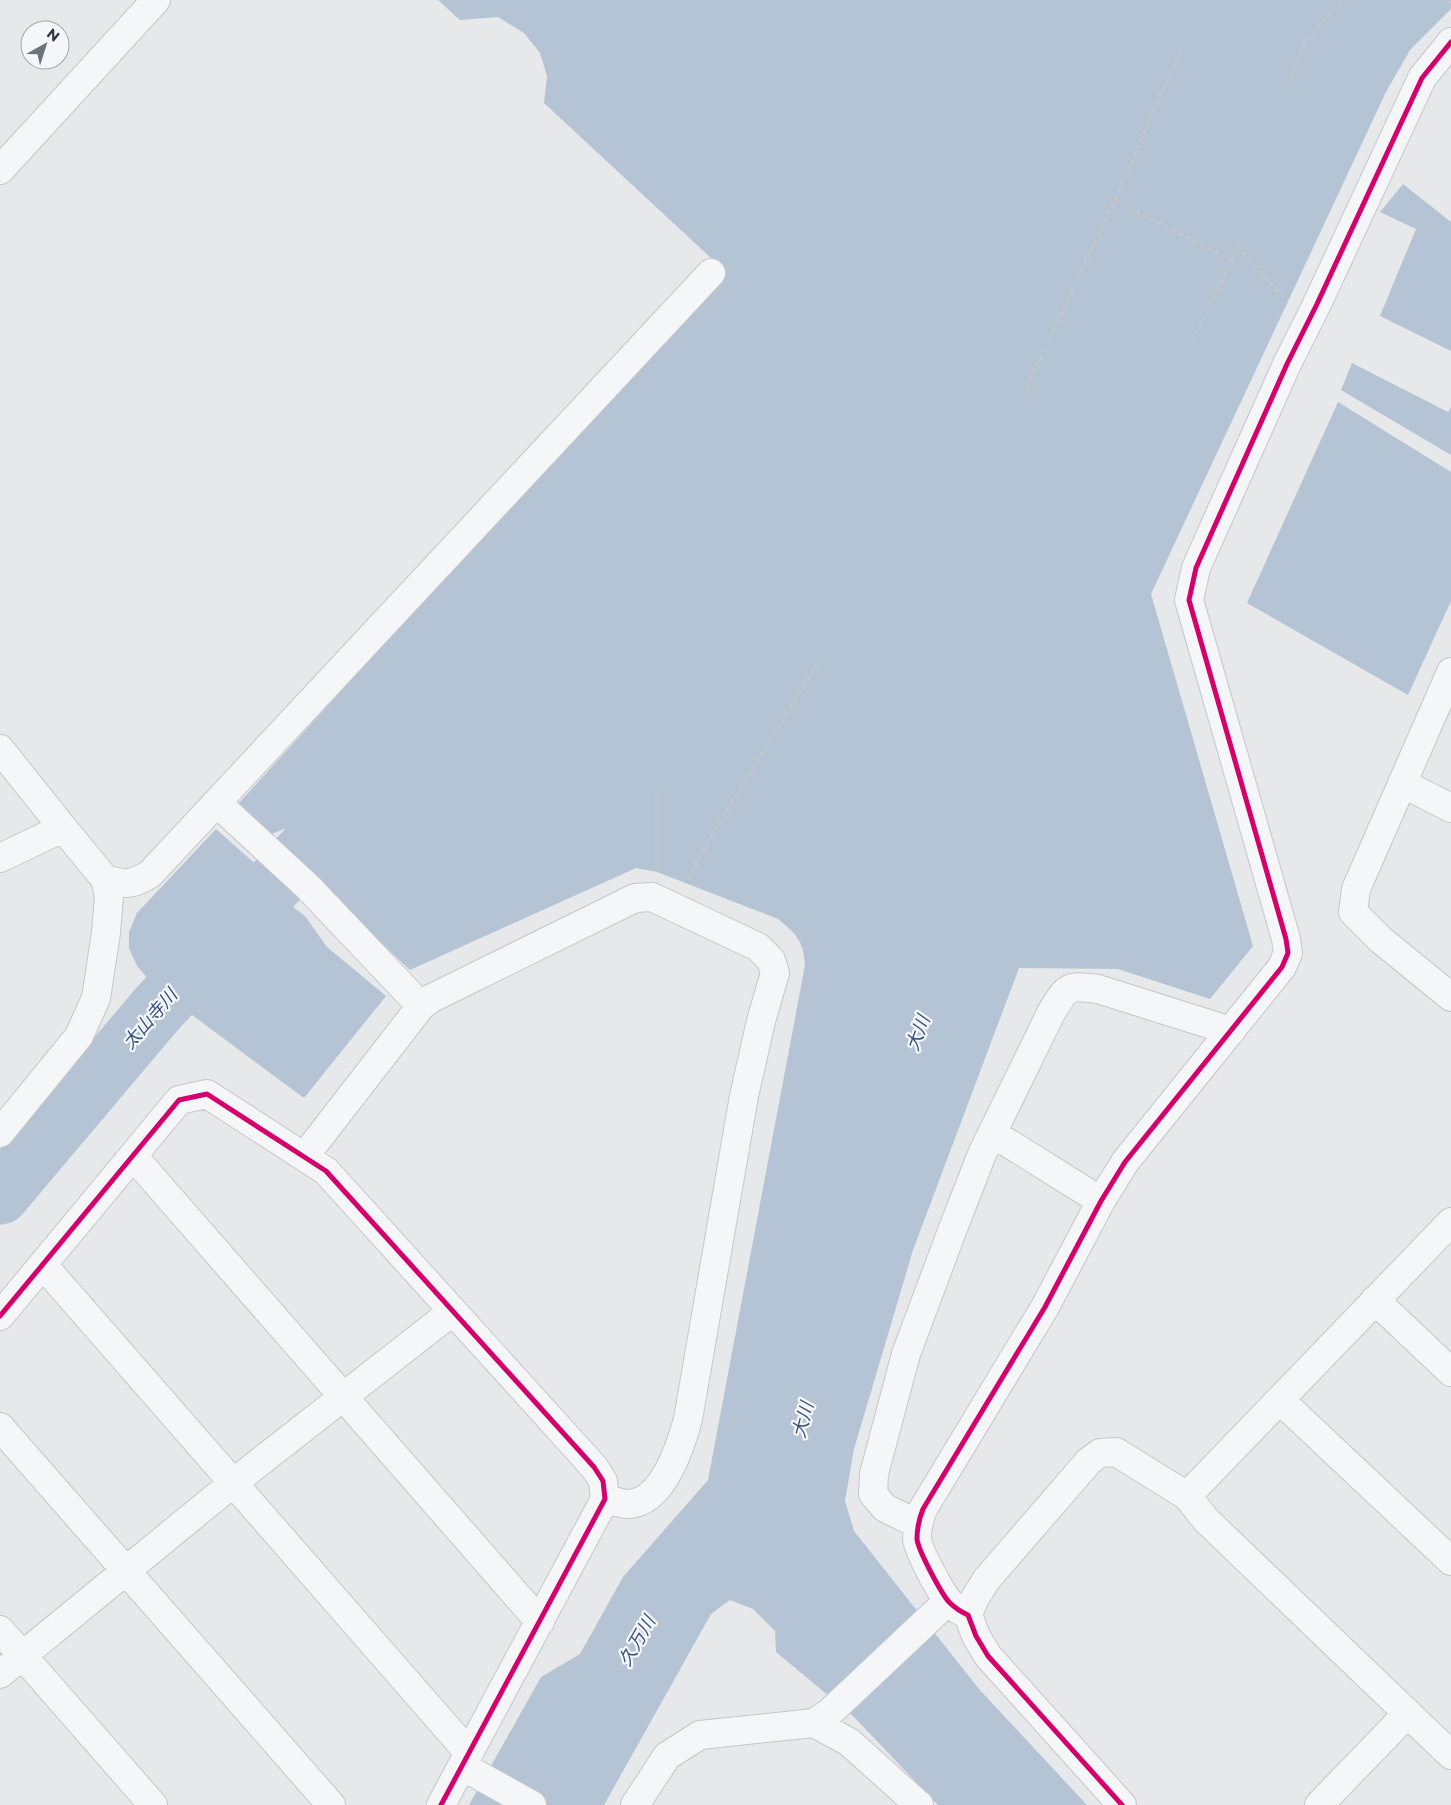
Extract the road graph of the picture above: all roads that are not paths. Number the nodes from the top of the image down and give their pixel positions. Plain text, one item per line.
1 (156, 0) edge
2 (1451, 42) edge
3 (0, 170) edge
4 (710, 273) dead end
5 (1451, 672) edge
6 (0, 749) edge
7 (1402, 783) junction
8 (217, 802) junction
9 (1451, 808) edge
10 (63, 828) junction
11 (0, 858) edge
12 (104, 878) junction
13 (1451, 997) edge
14 (421, 1006) junction
15 (1230, 1031) junction
16 (0, 1133) edge
17 (1005, 1141) dead end
18 (133, 1156) junction
19 (304, 1157) junction
20 (1100, 1201) junction
21 (1451, 1222) edge
22 (43, 1265) junction
23 (1376, 1300) junction
24 (453, 1311) junction
25 (0, 1316) edge
26 (1451, 1372) edge
27 (343, 1397) junction
28 (1280, 1400) junction
29 (0, 1427) edge
30 (234, 1484) junction
31 (1187, 1496) junction
32 (606, 1498) junction
33 (918, 1524) junction
34 (1451, 1561) edge
35 (126, 1570) junction
36 (951, 1609) junction
37 (540, 1622) junction
38 (0, 1630) edge
39 (22, 1656) junction
40 (0, 1674) edge
41 (1408, 1713) junction
42 (822, 1718) junction
43 (1451, 1755) edge
44 (470, 1765) junction
45 (153, 1805) edge
46 (331, 1805) edge
47 (441, 1805) edge
48 (532, 1805) edge
49 (635, 1805) edge
50 (919, 1805) edge
51 (1122, 1805) edge
52 (1319, 1805) edge

1 - 3 street
2 - 15 street
4 - 8 street
5 - 7 street
6 - 10 street
7 - 9 street
7 - 13 street
8 - 12 street
8 - 14 street
10 - 11 street
10 - 12 street
12 - 16 street
14 - 19 street
14 - 32 street
15 - 20 street
15 - 33 street
17 - 20 street
18 - 19 street
18 - 22 street
18 - 27 street
19 - 24 street
20 - 33 street
21 - 23 street
22 - 25 street
22 - 30 street
23 - 26 street
23 - 28 street
24 - 27 street
24 - 32 street
27 - 30 street
27 - 37 street
28 - 31 street
28 - 34 street
29 - 35 street
30 - 35 street
30 - 44 street
31 - 36 street
31 - 41 street
32 - 37 street
33 - 36 street
35 - 39 street
35 - 46 street
36 - 42 street
36 - 51 street
37 - 44 street
38 - 39 street
39 - 40 street
39 - 45 street
41 - 43 street
41 - 52 street
42 - 49 street
42 - 50 street
44 - 47 street
44 - 48 street

